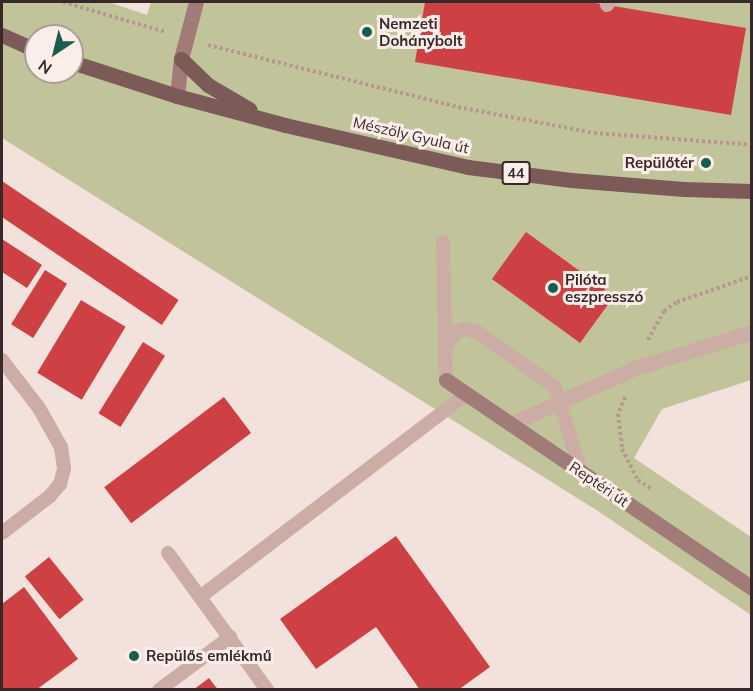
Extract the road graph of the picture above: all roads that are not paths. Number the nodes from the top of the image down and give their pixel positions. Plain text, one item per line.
1 (196, 2) edge
2 (2, 35) edge
3 (24, 45) edge
4 (181, 59) junction
5 (84, 66) edge
6 (177, 96) junction
7 (285, 125) junction
8 (752, 191) edge
9 (443, 242) dead end
10 (752, 332) edge
11 (445, 346) junction
12 (2, 360) edge
13 (446, 380) joint
14 (466, 394) junction
15 (561, 401) junction
16 (510, 424) junction
17 (581, 472) junction
18 (2, 533) edge
19 (168, 553) dead end
20 (752, 588) edge
21 (200, 597) junction
22 (230, 637) junction
23 (159, 690) edge
24 (267, 690) edge

1 - 4 street
2 - 3 main road
4 - 6 street
4 - 7 main road
5 - 6 main road, Mészöly Gyula út / 44
6 - 7 main road, Mészöly Gyula út / 44
7 - 8 main road, Mészöly Gyula út / 44
9 - 11 lane
10 - 15 street
11 - 13 lane
11 - 15 lane
12 - 18 lane
13 - 14 street, Reptéri út
14 - 16 street, Reptéri út
14 - 21 lane
15 - 16 street
15 - 17 lane
16 - 17 street, Reptéri út
17 - 20 street, Reptéri út
19 - 21 lane
21 - 22 lane
22 - 23 lane
22 - 24 lane

